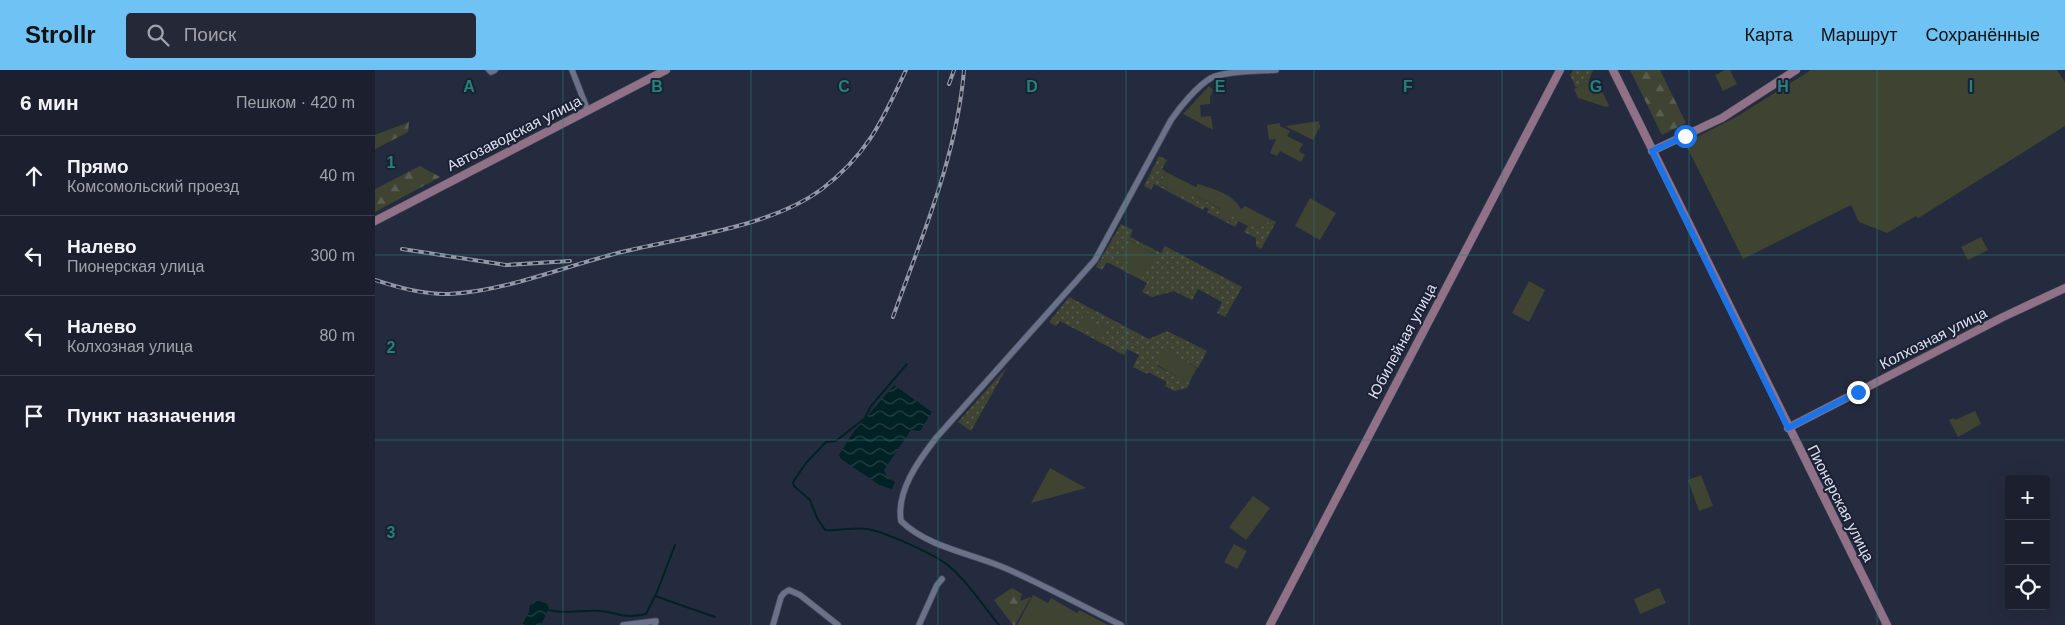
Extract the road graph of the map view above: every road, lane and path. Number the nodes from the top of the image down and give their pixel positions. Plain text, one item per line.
1 (489, 70) edge
2 (495, 70) edge
3 (571, 70) edge
4 (666, 70) edge
5 (1276, 70) edge
6 (1560, 70) edge
7 (1613, 70) edge
8 (1796, 70) edge
9 (588, 111) junction
10 (1652, 151) junction
11 (375, 222) edge
12 (2065, 288) edge
13 (1788, 428) junction
14 (942, 579) dead end
15 (655, 623) edge
16 (623, 625) edge
17 (773, 625) edge
18 (838, 625) edge
19 (919, 625) edge
20 (1121, 625) edge
21 (1270, 625) edge
22 (1887, 625) edge

1 - 2 street
3 - 9 street
4 - 9 street, Автозаводская улица
5 - 20 street
6 - 21 street, Юбилейная улица
7 - 10 street, Пионерская улица
8 - 10 street
9 - 11 street, Автозаводская улица
10 - 13 street, Пионерская улица
12 - 13 street, Колхозная улица
13 - 22 street, Пионерская улица
14 - 19 street
15 - 16 street
17 - 18 street

